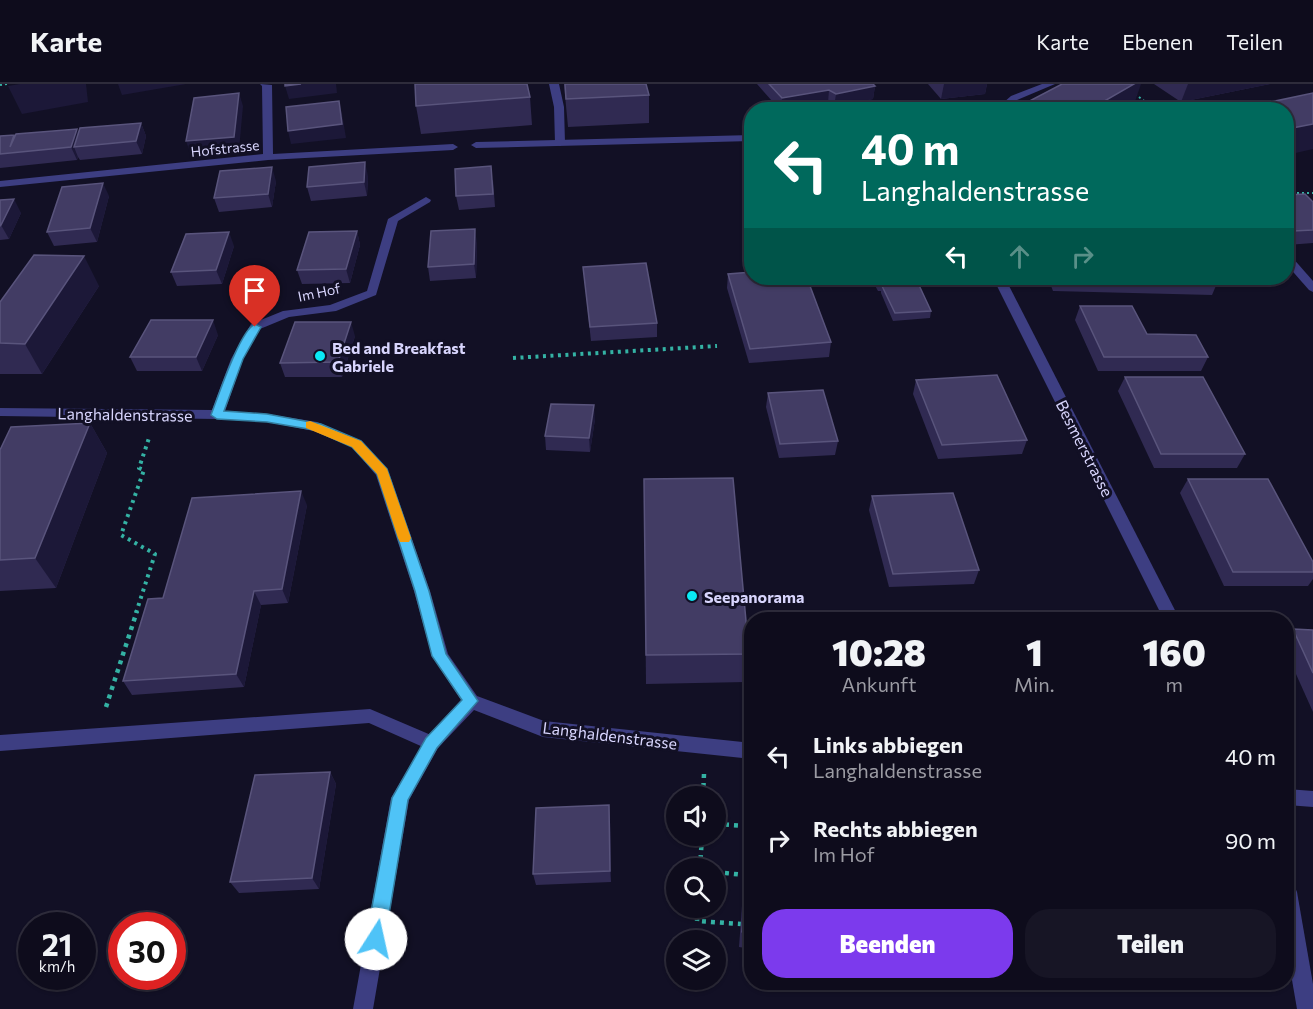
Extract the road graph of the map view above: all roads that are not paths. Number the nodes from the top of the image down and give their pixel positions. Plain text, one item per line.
1 (265, 84) edge
2 (554, 84) edge
3 (1050, 84) edge
4 (1009, 102) edge
5 (744, 138) edge
6 (560, 143) junction
7 (476, 145) dead end
8 (453, 147) dead end
9 (268, 157) junction
10 (0, 184) edge
11 (426, 200) dead end
12 (1294, 266) edge
13 (1003, 285) edge
14 (1313, 288) edge
15 (0, 412) edge
16 (217, 415) junction
17 (1168, 612) edge
18 (471, 701) junction
19 (0, 743) edge
20 (432, 743) junction
21 (744, 750) edge
22 (1294, 798) edge
23 (1313, 799) edge
24 (1294, 931) edge
25 (363, 1009) edge
26 (1308, 1009) edge

1 - 9 street
2 - 6 street
3 - 4 street
5 - 6 street
6 - 7 street
8 - 9 street, Hofstrasse
9 - 10 street, Hofstrasse
11 - 16 street, Im Hof
12 - 14 street
13 - 17 street, Besmerstrasse
15 - 16 street, Langhaldenstrasse
16 - 18 street, Langhaldenstrasse
18 - 20 street
18 - 21 street, Langhaldenstrasse
19 - 20 street
20 - 25 street
22 - 23 street
24 - 26 street

